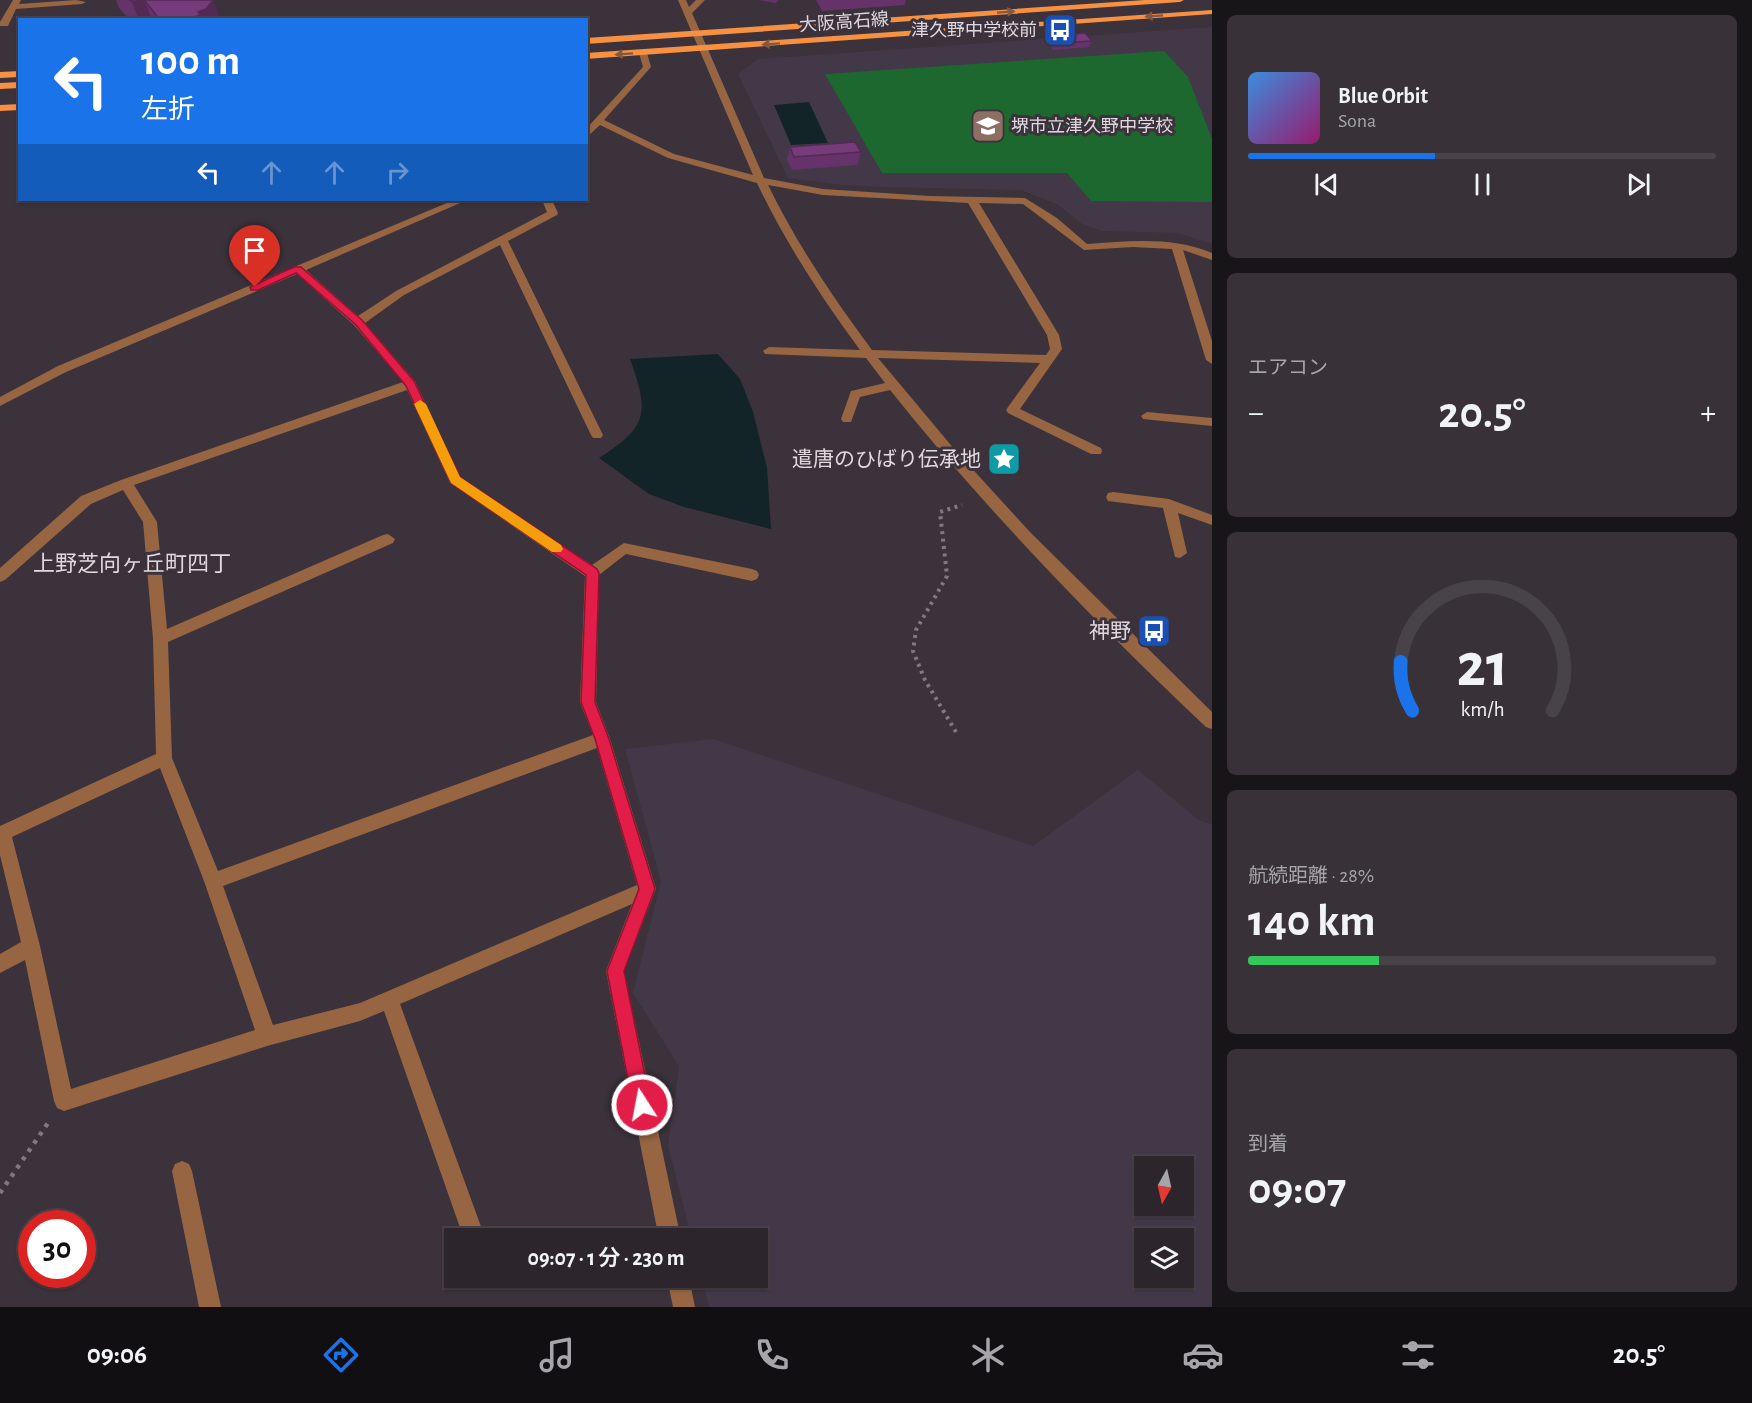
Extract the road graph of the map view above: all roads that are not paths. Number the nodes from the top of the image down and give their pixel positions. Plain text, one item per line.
1 (682, 0) edge
2 (700, 0) edge
3 (1180, 0) edge
4 (82, 2) dead end
5 (15, 3) edge
6 (1212, 12) edge
7 (688, 13) junction
8 (0, 24) edge
9 (697, 33) junction
10 (588, 42) edge
11 (703, 49) junction
12 (643, 53) junction
13 (588, 56) edge
14 (18, 74) edge
15 (0, 75) edge
16 (18, 85) edge
17 (0, 86) edge
18 (18, 95) edge
19 (0, 96) edge
20 (18, 107) edge
21 (0, 108) edge
22 (601, 122) junction
23 (588, 133) edge
24 (762, 181) junction
25 (971, 199) junction
26 (460, 201) edge
27 (547, 201) edge
28 (502, 239) junction
29 (1177, 247) junction
30 (1212, 258) edge
31 (298, 269) junction
32 (358, 322) junction
33 (769, 351) dead end
34 (870, 354) junction
35 (1049, 359) junction
36 (1212, 360) edge
37 (411, 384) junction
38 (894, 385) junction
39 (0, 402) edge
40 (1147, 416) dead end
41 (847, 419) dead end
42 (1212, 422) edge
43 (597, 435) dead end
44 (1096, 451) dead end
45 (126, 483) junction
46 (1113, 497) dead end
47 (1169, 504) junction
48 (1212, 520) edge
49 (388, 539) dead end
50 (1180, 553) dead end
51 (592, 573) junction
52 (753, 575) dead end
53 (0, 576) edge
54 (160, 639) junction
55 (1212, 722) edge
56 (602, 739) junction
57 (164, 758) junction
58 (2, 836) edge
59 (213, 881) junction
60 (647, 889) junction
61 (31, 946) junction
62 (0, 964) edge
63 (389, 999) junction
64 (267, 1036) junction
65 (182, 1171) dead end
66 (471, 1228) edge
67 (668, 1228) edge
68 (680, 1288) edge
69 (210, 1307) edge
70 (684, 1307) edge

1 - 7 street
2 - 7 street
9 -> 3 main road, 大阪高石線
4 - 5 street
5 - 8 street
6 -> 11 main road, 大阪高石線
7 - 9 street
9 - 10 main road, 大阪高石線
9 - 11 street
11 - 12 main road, 大阪高石線
11 - 24 street
12 -> 13 main road, 大阪高石線
12 - 22 street
14 - 15 main road
16 - 17 main road
18 - 19 main road
20 - 21 main road
22 - 23 street
22 - 24 street
24 - 25 street
24 - 34 street
25 - 29 street
25 - 35 street
26 - 31 street
27 - 28 street
28 - 32 street
28 - 43 street
29 - 30 street
29 - 36 street
31 - 32 street
31 - 39 street
32 - 37 street
33 - 34 street
34 - 35 street
34 - 38 street
35 - 44 street
37 - 45 street
37 - 51 street
38 - 41 street
38 - 55 street
40 - 42 street
45 - 53 street
45 - 54 street
46 - 47 street
47 - 48 street
47 - 50 street
49 - 54 street
51 - 52 street
51 - 56 street
54 - 57 street
56 - 59 street
56 - 60 street
57 - 58 street
57 - 59 street
58 - 61 street
59 - 64 street
60 - 63 street
60 - 67 street
61 - 62 street
61 - 64 street
63 - 64 street
63 - 66 street
65 - 69 street
68 - 70 street

